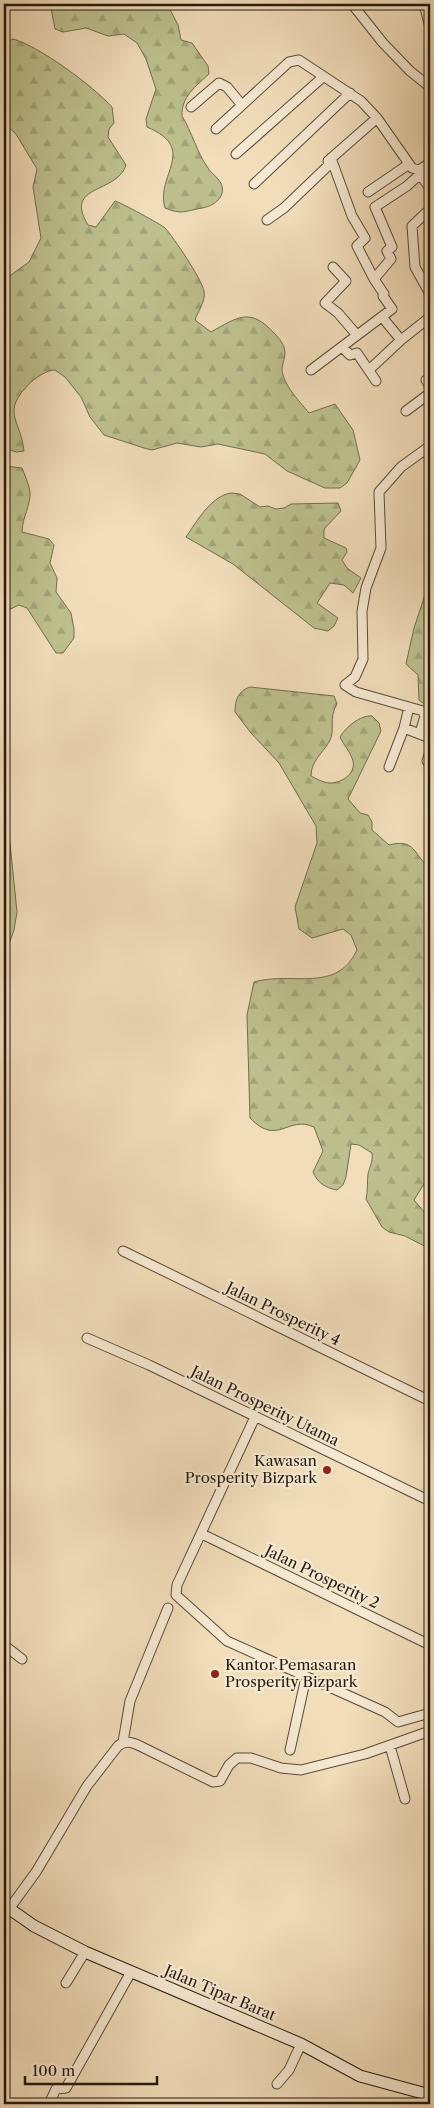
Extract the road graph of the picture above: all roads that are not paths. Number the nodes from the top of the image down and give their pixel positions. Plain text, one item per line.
1 (352, 4) edge
2 (424, 4) edge
3 (430, 27) edge
4 (323, 77) junction
5 (430, 87) edge
6 (350, 92) junction
7 (242, 105) junction
8 (191, 107) dead end
9 (377, 118) junction
10 (216, 129) dead end
11 (236, 154) dead end
12 (332, 160) junction
13 (409, 164) junction
14 (430, 164) edge
15 (313, 173) dead end
16 (420, 175) junction
17 (254, 184) dead end
18 (430, 188) edge
19 (368, 192) dead end
20 (430, 209) edge
21 (266, 220) dead end
22 (333, 267) dead end
23 (374, 279) junction
24 (430, 294) edge
25 (382, 317) junction
26 (430, 317) edge
27 (356, 334) junction
28 (401, 340) junction
29 (342, 347) junction
30 (311, 370) dead end
31 (369, 370) junction
32 (376, 381) dead end
33 (430, 393) edge
34 (406, 411) dead end
35 (428, 452) edge
36 (409, 707) junction
37 (404, 728) junction
38 (420, 733) junction
39 (430, 738) edge
40 (430, 752) edge
41 (430, 762) edge
42 (389, 767) dead end
43 (123, 1251) dead end
44 (86, 1338) dead end
45 (430, 1401) edge
46 (255, 1417) junction
47 (430, 1501) edge
48 (202, 1534) junction
49 (168, 1608) dead end
50 (4, 1644) edge
51 (430, 1645) edge
52 (22, 1659) dead end
53 (306, 1677) junction
54 (430, 1713) edge
55 (430, 1730) edge
56 (123, 1742) junction
57 (390, 1746) junction
58 (290, 1750) dead end
59 (405, 1799) dead end
60 (5, 1908) edge
61 (85, 1952) junction
62 (131, 1972) junction
63 (66, 1983) dead end
64 (301, 2044) junction
65 (277, 2084) dead end
66 (430, 2095) edge
67 (50, 2104) edge

1 - 5 street
2 - 3 street
4 - 6 street
4 - 7 street
4 - 11 street
6 - 9 street
6 - 17 street
7 - 8 street
7 - 10 street
9 - 12 street
9 - 13 street
12 - 15 street
12 - 21 street
12 - 23 street
13 - 14 street
13 - 19 street
14 - 16 street
16 - 18 street
16 - 23 street
20 - 24 street
22 - 27 street
23 - 25 street
25 - 27 street
25 - 28 street
26 - 28 street
27 - 29 street
28 - 31 street
29 - 30 street
29 - 31 street
31 - 32 street
33 - 34 street
35 - 36 street
36 - 37 street
36 - 38 street
37 - 38 street
37 - 42 street
38 - 39 street
40 - 41 street
43 - 45 street, Jalan Prosperity 4
44 - 46 street, Jalan Prosperity Utama
46 - 47 street, Jalan Prosperity Utama
46 - 48 street
48 - 51 street, Jalan Prosperity 2
48 - 53 street
49 - 56 street
50 - 52 street
53 - 54 street
53 - 58 street
55 - 57 street
56 - 57 street
56 - 60 street
57 - 59 street
60 - 61 street, Jalan Tipar Barat
61 - 62 street, Jalan Tipar Barat
61 - 63 street
62 - 64 street, Jalan Tipar Barat
62 - 67 street
64 - 65 street
64 - 66 street, Jalan Tipar Barat

